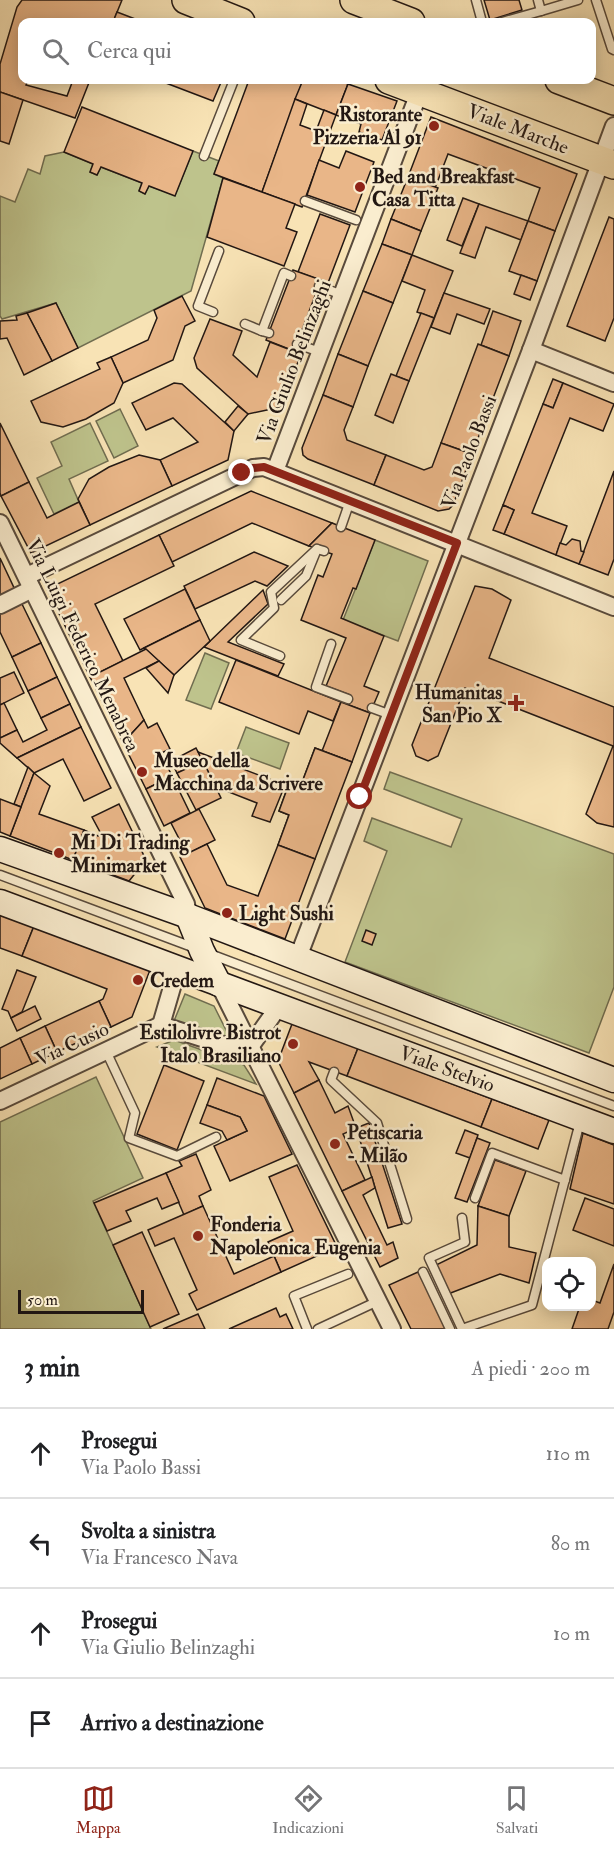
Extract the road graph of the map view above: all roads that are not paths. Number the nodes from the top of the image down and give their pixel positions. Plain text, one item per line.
1 (186, 0) edge
2 (354, 0) edge
3 (476, 0) edge
4 (538, 0) edge
5 (578, 0) edge
6 (596, 0) edge
7 (379, 6) edge
8 (541, 11) junction
9 (231, 18) edge
10 (403, 18) edge
11 (481, 18) edge
12 (516, 18) edge
13 (614, 50) edge
14 (232, 84) edge
15 (570, 84) edge
16 (422, 85) edge
17 (614, 100) edge
18 (614, 126) edge
19 (204, 156) dead end
20 (607, 163) edge
21 (304, 201) dead end
22 (356, 220) dead end
23 (219, 250) dead end
24 (291, 276) dead end
25 (319, 286) dead end
26 (342, 295) junction
27 (213, 312) dead end
28 (245, 324) dead end
29 (297, 344) dead end
30 (531, 350) junction
31 (320, 352) junction
32 (614, 383) edge
33 (275, 471) junction
34 (350, 501) junction
35 (0, 523) edge
36 (341, 527) dead end
37 (457, 543) junction
38 (30, 583) junction
39 (281, 600) dead end
40 (0, 605) edge
41 (614, 607) edge
42 (332, 644) dead end
43 (280, 656) dead end
44 (348, 699) dead end
45 (372, 708) dead end
46 (391, 715) junction
47 (0, 849) edge
48 (0, 875) edge
49 (0, 902) edge
50 (188, 916) junction
51 (193, 947) junction
52 (297, 960) junction
53 (177, 969) junction
54 (219, 984) junction
55 (279, 1006) junction
56 (161, 1025) junction
57 (250, 1047) junction
58 (106, 1051) junction
59 (334, 1072) dead end
60 (614, 1080) edge
61 (0, 1101) edge
62 (614, 1106) edge
63 (581, 1119) junction
64 (614, 1131) edge
65 (216, 1137) dead end
66 (566, 1180) junction
67 (475, 1198) dead end
68 (462, 1218) dead end
69 (407, 1219) dead end
70 (423, 1272) dead end
71 (348, 1274) dead end
72 (378, 1301) junction
73 (307, 1329) edge
74 (318, 1329) edge
75 (392, 1329) edge
76 (450, 1329) edge

1 - 9 main road
2 - 7 main road
3 - 11 lane
4 - 8 lane
5 - 8 lane
6 - 13 lane
7 - 10 main road
8 - 12 lane
14 - 19 lane
15 - 17 main road
16 - 20 main road, Viale Marche
16 - 26 street, Via Giulio Belinzaghi
18 - 20 street, Via Paolo Bassi
20 - 30 street, Via Paolo Bassi
21 - 22 lane
23 - 27 lane
24 - 28 lane
25 - 26 lane
26 - 31 street, Via Giulio Belinzaghi
29 - 31 lane
30 - 32 street
30 - 37 street, Via Paolo Bassi
31 - 33 street, Via Giulio Belinzaghi
33 - 34 street
33 - 38 street, Via Giulio Belinzaghi
34 - 36 lane
34 - 37 street
35 - 38 street, Via Luigi Federico Menabrea
37 - 41 street
37 - 46 street, Via Paolo Bassi
38 - 40 street, Via Giulio Belinzaghi
38 - 50 street, Via Luigi Federico Menabrea
39 - 43 lane
42 - 44 lane
45 - 46 lane
46 - 52 street, Via Paolo Bassi
47 - 50 main road
48 - 51 lane
49 - 53 main road
50 - 51 main road
50 - 52 main road
51 - 53 main road
51 - 54 main road
51 - 62 lane, Viale Stelvio
52 - 60 main road
53 - 54 main road, Viale Stelvio
53 - 56 street
54 - 55 main road, Viale Stelvio
54 - 57 street
55 - 57 street
55 - 63 main road, Viale Stelvio
56 - 57 street
56 - 58 street, Via Cusio
57 - 72 street
58 - 61 street, Via Cusio
58 - 65 lane
59 - 69 lane
63 - 64 main road, Viale Stelvio
63 - 66 lane
66 - 67 lane
66 - 68 lane
70 - 76 lane
71 - 73 lane
72 - 74 lane
72 - 75 street

